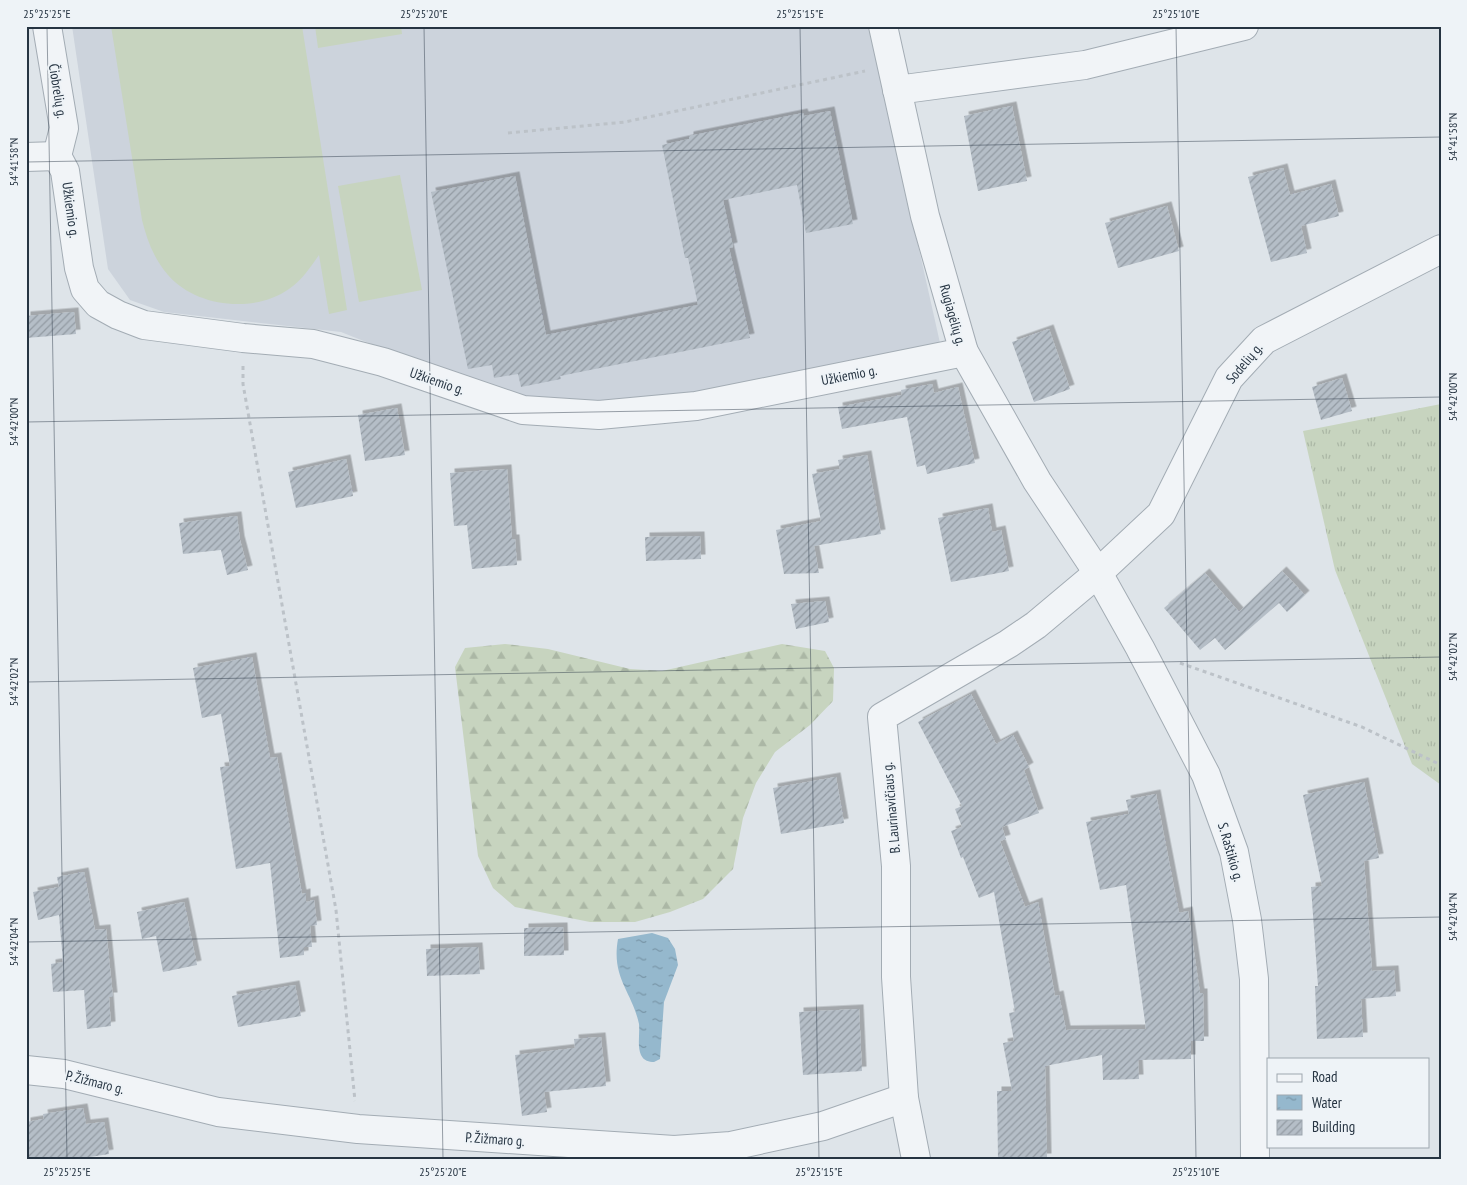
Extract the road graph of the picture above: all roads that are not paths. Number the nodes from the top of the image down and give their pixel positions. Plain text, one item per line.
1 (47, 26) edge
2 (884, 26) edge
3 (1244, 26) edge
4 (895, 78) junction
5 (57, 156) junction
6 (26, 157) edge
7 (1441, 249) edge
8 (964, 352) junction
9 (1098, 574) junction
10 (26, 1070) edge
11 (904, 1098) junction
12 (916, 1159) edge
13 (1255, 1159) edge

1 - 5 street, Čiobrelių g.
2 - 4 street, Rugiagėlių g.
3 - 4 street
4 - 8 street, Rugiagėlių g.
5 - 6 street
5 - 8 street, Užkiemio g.
7 - 9 street, Sodelių g.
8 - 9 street, Rugiagėlių g.
9 - 11 street, B. Laurinavičiaus g.
9 - 13 street, S. Raštikio g.
10 - 11 street, P. Žižmaro g.
11 - 12 street, B. Laurinavičiaus g.

